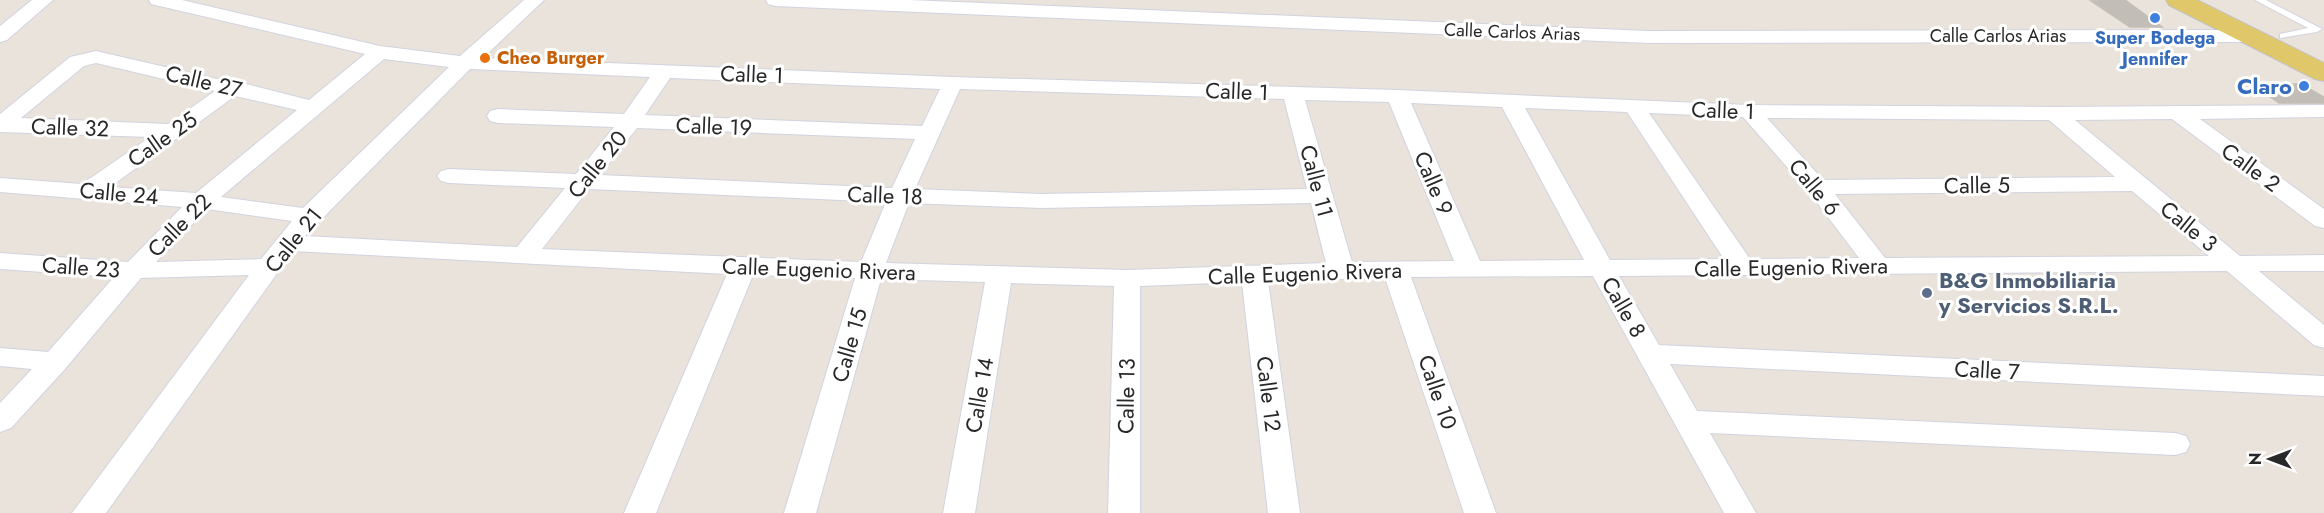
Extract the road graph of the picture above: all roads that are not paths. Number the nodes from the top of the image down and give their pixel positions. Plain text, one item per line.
1 (44, 0) edge
2 (158, 0) edge
3 (535, 0) edge
4 (775, 0) edge
5 (2178, 0) edge
6 (2207, 0) edge
7 (2259, 0) edge
8 (1, 34) edge
9 (2249, 36) junction
10 (2283, 36) junction
11 (380, 51) junction
12 (2324, 56) edge
13 (465, 63) junction
14 (665, 70) junction
15 (2324, 73) edge
16 (953, 82) junction
17 (234, 87) junction
18 (1293, 93) junction
19 (1397, 96) junction
20 (1510, 100) junction
21 (311, 107) junction
22 (1634, 107) junction
23 (1749, 111) junction
24 (2324, 111) edge
25 (2054, 114) junction
26 (2179, 114) junction
27 (498, 116) dead end
28 (630, 122) junction
29 (1, 124) edge
30 (174, 131) junction
31 (930, 133) junction
32 (449, 176) dead end
33 (582, 182) junction
34 (0, 184) edge
35 (2137, 184) junction
36 (1817, 187) junction
37 (90, 190) junction
38 (900, 196) junction
39 (1322, 196) junction
40 (201, 201) junction
41 (309, 216) junction
42 (2324, 221) edge
43 (286, 243) junction
44 (525, 254) junction
45 (0, 261) edge
46 (2324, 264) edge
47 (2236, 265) junction
48 (1878, 266) junction
49 (270, 267) junction
50 (743, 267) junction
51 (1743, 268) junction
52 (1602, 269) junction
53 (134, 270) junction
54 (1341, 270) junction
55 (1395, 270) junction
56 (1471, 270) junction
57 (870, 271) junction
58 (1254, 274) junction
59 (999, 276) junction
60 (1127, 278) junction
61 (2324, 339) edge
62 (1651, 354) junction
63 (0, 357) edge
64 (55, 362) junction
65 (2324, 386) edge
66 (0, 421) edge
67 (1689, 422) junction
68 (2175, 444) dead end
69 (88, 513) edge
70 (640, 513) edge
71 (800, 513) edge
72 (959, 513) edge
73 (1124, 513) edge
74 (1284, 513) edge
75 (1480, 513) edge
76 (1740, 513) edge

1 - 8 street
2 - 11 street, Calle 1
3 - 13 street, Calle 21
4 - 9 street, Calle Carlos Arias
5 - 9 main road
6 - 10 main road
7 - 10 lane
9 - 15 main road
10 - 12 main road
11 - 13 street, Calle 1
11 - 21 street, Calle 22
13 - 14 street, Calle 1
13 - 41 street, Calle 21
14 - 16 street, Calle 1
14 - 28 street, Calle 20
16 - 18 street, Calle 1
16 - 31 street, Calle 15
17 - 21 street, Calle 27
17 - 29 street, Calle 27
17 - 30 street, Calle 25
18 - 19 street, Calle 1
18 - 39 street, Calle 11
19 - 20 street, Calle 1
19 - 56 street, Calle 9
20 - 22 street, Calle 1
20 - 52 street, Calle 8
21 - 40 street, Calle 22
22 - 23 street, Calle 1
22 - 51 street
23 - 25 street, Calle 1
23 - 36 street, Calle 6
24 - 26 street, Calle 1
25 - 26 street, Calle 1
25 - 35 street, Calle 3
26 - 42 street, Calle 2
27 - 28 street, Calle 19
28 - 31 street, Calle 19
28 - 33 street, Calle 20
29 - 30 street, Calle 32
30 - 37 street, Calle 25
31 - 38 street, Calle 15
32 - 33 street, Calle 18
33 - 38 street, Calle 18
33 - 44 street, Calle 20
34 - 37 street, Calle 24
35 - 36 street, Calle 5
35 - 47 street, Calle 3
36 - 48 street, Calle 6
37 - 40 street, Calle 24
38 - 39 street, Calle 18
38 - 57 street, Calle 15
39 - 54 street, Calle 11
40 - 41 street, Calle 24
40 - 53 street, Calle 22
41 - 43 street, Calle 21
43 - 44 street, Calle Eugenio Rivera
43 - 49 street, Calle 21
44 - 50 street, Calle Eugenio Rivera
45 - 53 street, Calle 23
46 - 47 street, Calle Eugenio Rivera
47 - 48 street, Calle Eugenio Rivera
47 - 61 street, Calle 3
48 - 51 street, Calle Eugenio Rivera
49 - 53 street, Calle 23
49 - 69 street, Calle 21
50 - 57 street, Calle Eugenio Rivera
50 - 70 street
51 - 52 street, Calle Eugenio Rivera
52 - 56 street, Calle Eugenio Rivera
52 - 62 street, Calle 8
53 - 64 street, Calle 22
54 - 55 street, Calle Eugenio Rivera
54 - 58 street, Calle Eugenio Rivera
55 - 56 street, Calle Eugenio Rivera
55 - 75 street, Calle 10
57 - 59 street, Calle Eugenio Rivera
57 - 71 street, Calle 15
58 - 60 street, Calle Eugenio Rivera
58 - 74 street, Calle 12
59 - 60 street, Calle Eugenio Rivera
59 - 72 street, Calle 14
60 - 73 street, Calle 13
62 - 65 street, Calle 7
62 - 67 street, Calle 8
63 - 64 street
64 - 66 street, Calle 22
67 - 68 street
67 - 76 street, Calle 8

